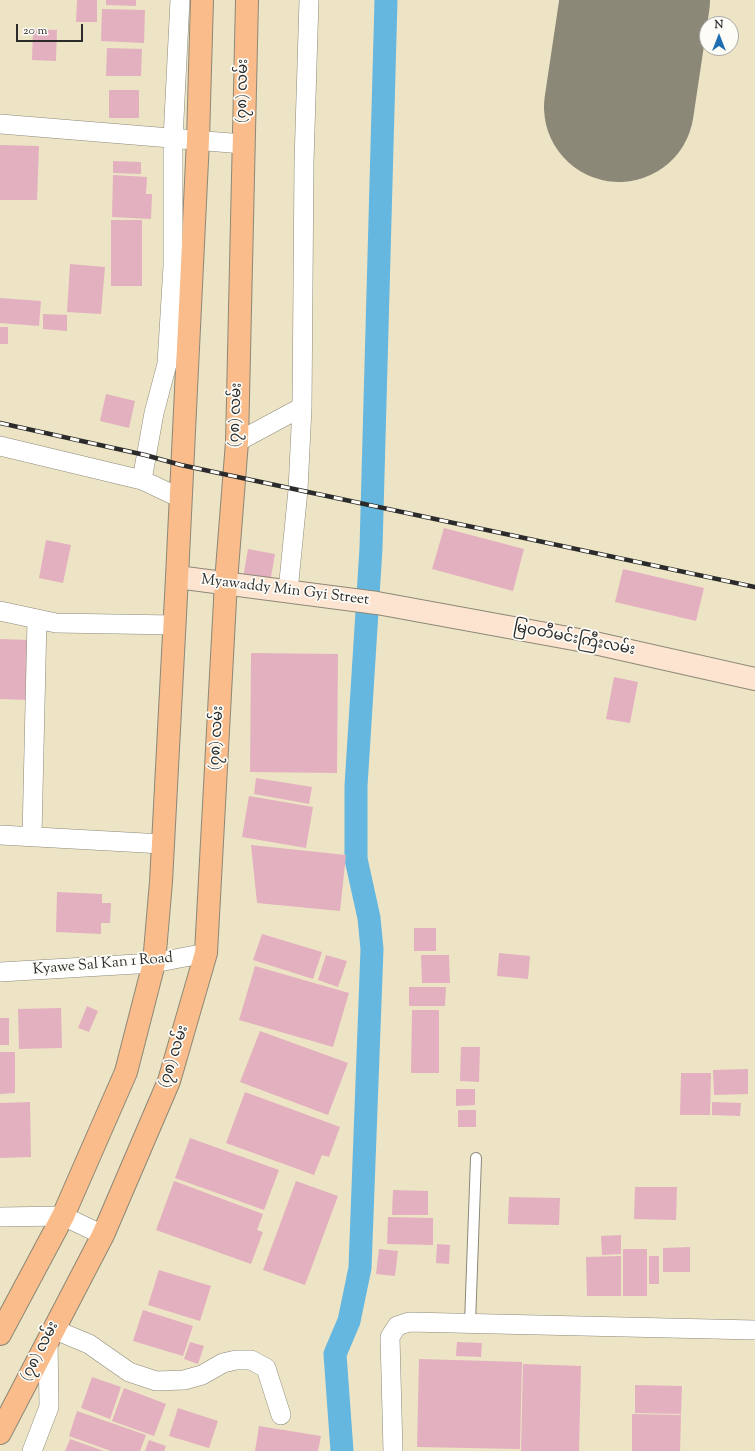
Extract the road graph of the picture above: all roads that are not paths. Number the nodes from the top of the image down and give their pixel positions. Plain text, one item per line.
1 (180, 0) edge
2 (202, 0) edge
3 (247, 0) edge
4 (309, 0) edge
5 (0, 124) edge
6 (173, 139) junction
7 (198, 140) junction
8 (243, 144) junction
9 (302, 407) junction
10 (237, 442) junction
11 (0, 446) edge
12 (142, 480) junction
13 (180, 498) junction
14 (177, 578) junction
15 (226, 582) junction
16 (288, 591) junction
17 (385, 604) joint
18 (0, 611) edge
19 (37, 618) junction
20 (174, 625) junction
21 (755, 679) edge
22 (0, 835) edge
23 (32, 836) junction
24 (163, 844) junction
25 (206, 953) junction
26 (154, 963) junction
27 (0, 972) edge
28 (476, 1158) dead end
29 (63, 1216) junction
30 (0, 1217) edge
31 (103, 1235) junction
32 (470, 1323) junction
33 (755, 1330) edge
34 (50, 1333) junction
35 (0, 1334) edge
36 (281, 1415) dead end
37 (0, 1433) edge
38 (32, 1451) edge
39 (393, 1451) edge

1 - 6 street
2 - 7 main road
3 - 8 main road, (၇၈) လမ်း
4 - 9 street
5 - 6 street
6 - 7 street
6 - 12 street
7 - 8 street
7 - 13 main road
8 - 10 main road, (၇၈) လမ်း
9 - 10 street
9 - 16 street
10 - 15 main road, (၇၈) လမ်း
11 - 12 street
12 - 13 street
13 - 14 main road
14 - 15 main road, Myawaddy Min Gyi Street
14 - 20 main road
15 - 16 main road, Myawaddy Min Gyi Street
15 - 25 main road, (၇၈) လမ်း
16 - 17 main road, Myawaddy Min Gyi Street
17 - 21 main road, မြဝတီမင်းကြီးလမ်း
18 - 19 street
19 - 20 street
19 - 23 street
20 - 24 main road
22 - 23 street
23 - 24 street
24 - 26 main road
25 - 26 street, Kyawe Sal Kan 1 Road
25 - 31 main road, (၇၈) လမ်း
26 - 27 street, Kyawe Sal Kan 1 Road
26 - 29 main road
28 - 32 lane
29 - 30 street
29 - 31 street
29 - 35 main road
31 - 34 main road, (၇၈) လမ်း
32 - 33 street
32 - 39 street
34 - 36 street
34 - 37 main road, (၇၈) လမ်း
34 - 38 street

